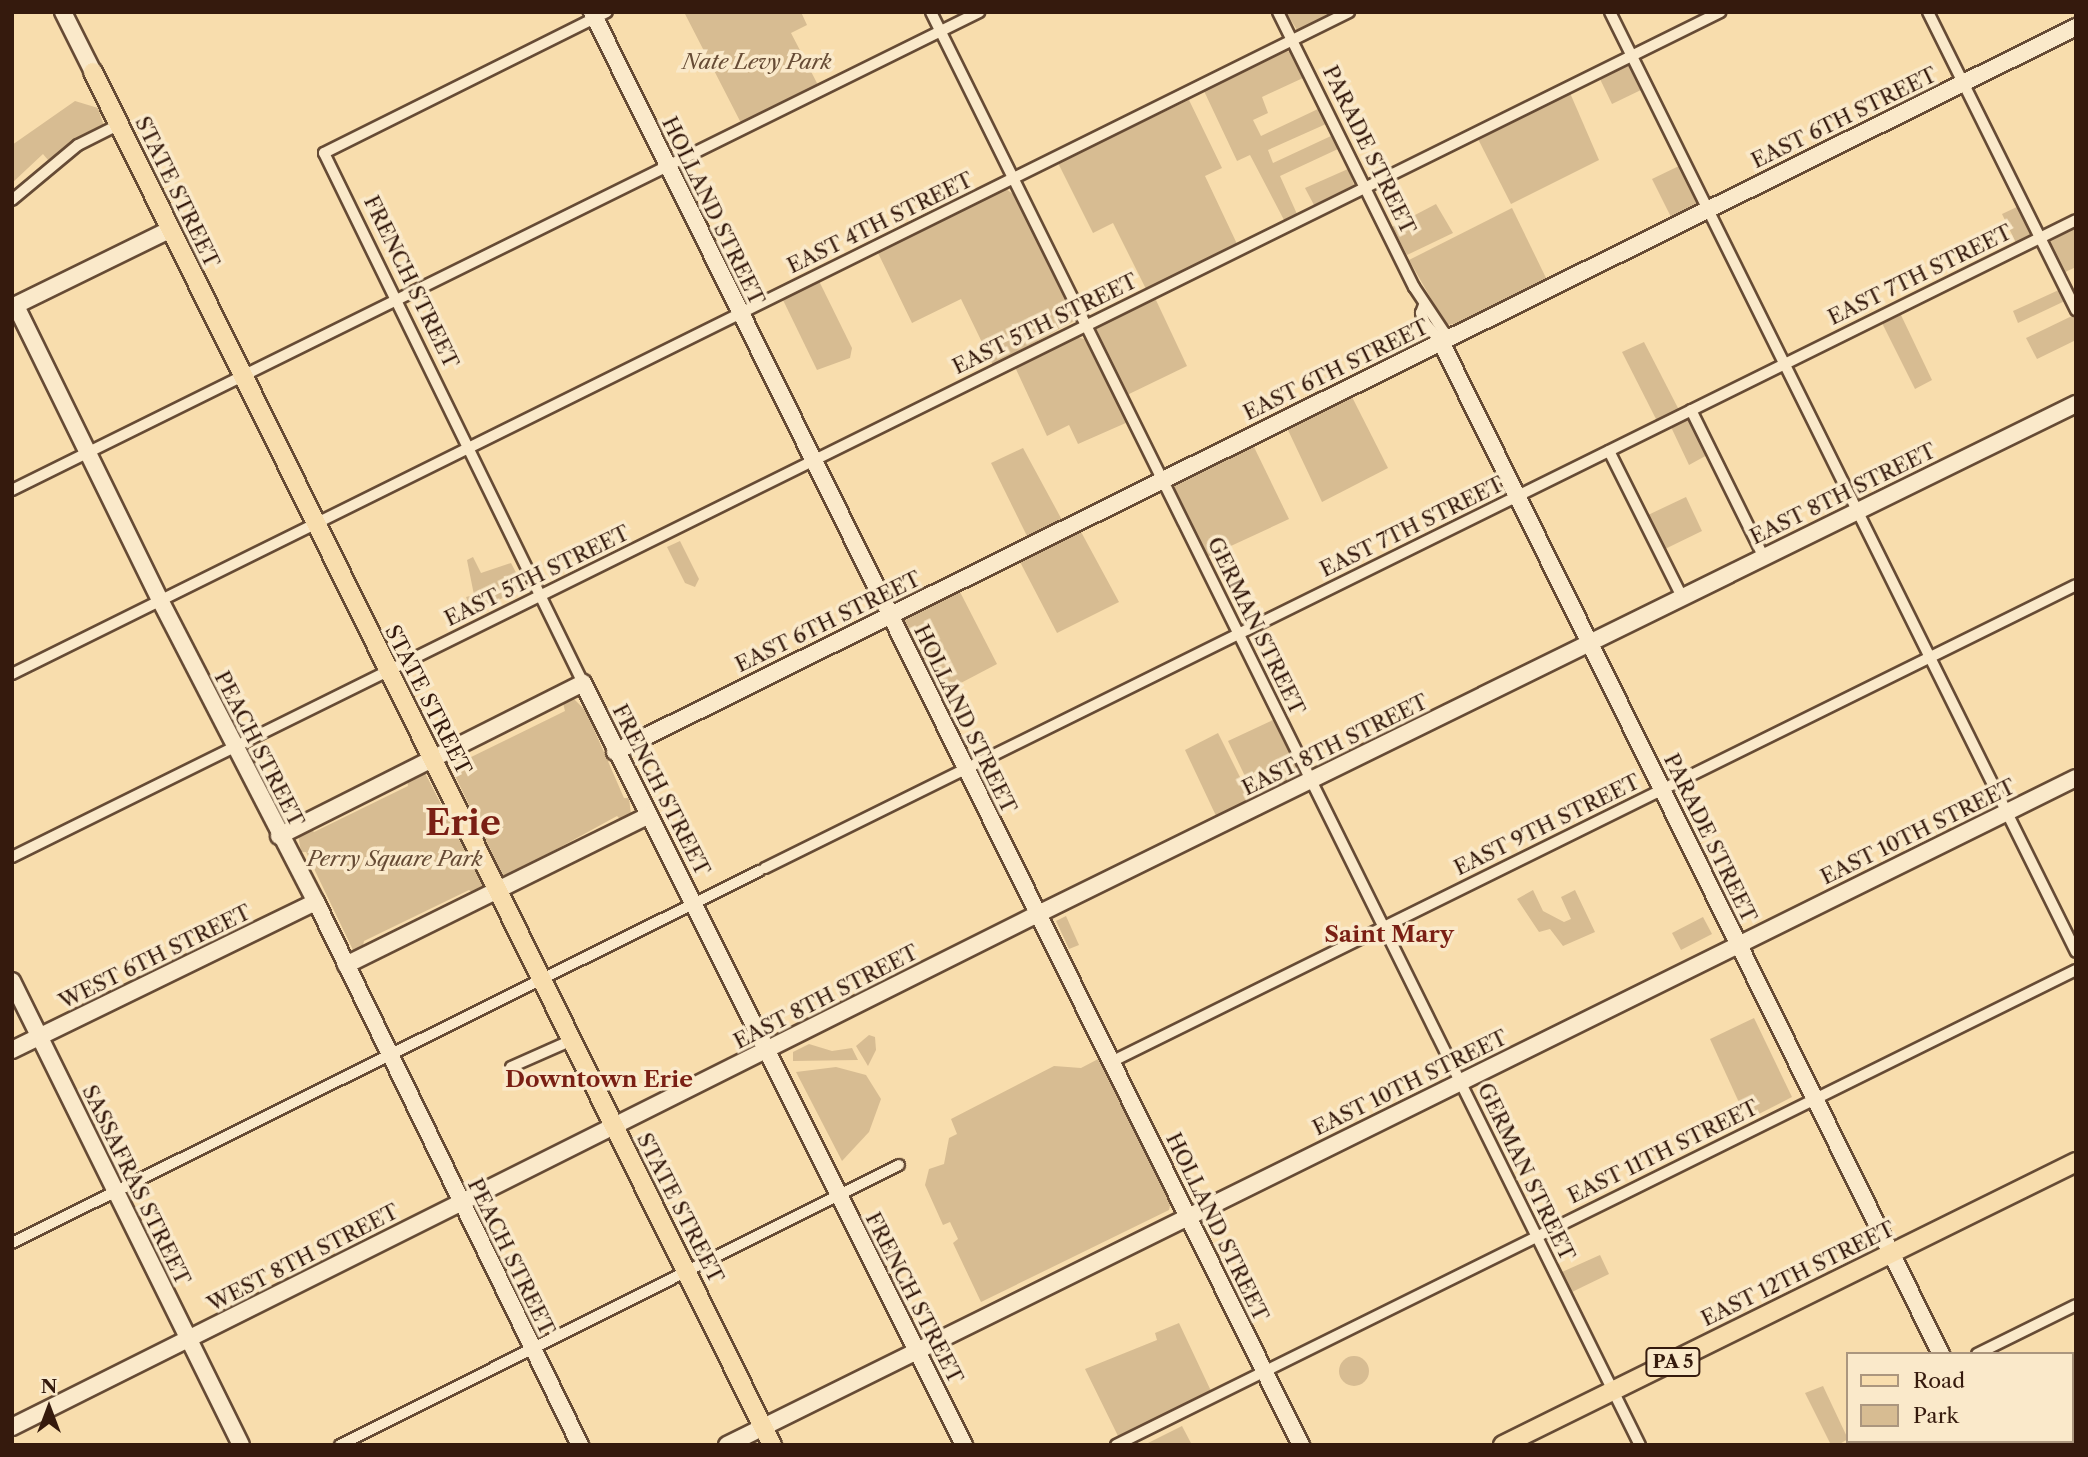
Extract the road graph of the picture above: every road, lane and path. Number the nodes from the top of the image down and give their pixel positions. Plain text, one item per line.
1 (63, 12) edge
2 (931, 12) edge
3 (979, 12) edge
4 (1278, 12) edge
5 (1349, 12) edge
6 (1611, 12) edge
7 (1720, 12) edge
8 (1928, 12) edge
9 (598, 14) edge
10 (2076, 27) edge
11 (940, 31) junction
12 (1292, 41) junction
13 (1632, 56) junction
14 (93, 72) joint
15 (1963, 83) junction
16 (118, 125) junction
17 (668, 166) junction
18 (1012, 178) junction
19 (1365, 187) junction
20 (12, 200) edge
21 (1709, 209) junction
22 (2076, 220) edge
23 (169, 230) junction
24 (2039, 238) junction
25 (398, 300) junction
26 (13, 304) edge
27 (2076, 310) edge
28 (741, 313) junction
29 (1086, 325) junction
30 (1441, 342) junction
31 (1785, 363) junction
32 (242, 377) junction
33 (2076, 404) edge
34 (1691, 410) junction
35 (470, 447) junction
36 (1609, 451) junction
37 (88, 453) junction
38 (814, 461) junction
39 (1161, 480) junction
40 (12, 490) edge
41 (1517, 496) junction
42 (1858, 510) junction
43 (314, 524) junction
44 (1763, 556) junction
45 (2076, 585) edge
46 (542, 594) junction
47 (1682, 597) junction
48 (160, 600) junction
49 (891, 615) junction
50 (1238, 634) junction
51 (1590, 642) junction
52 (1931, 657) junction
53 (388, 671) junction
54 (12, 674) edge
55 (583, 683) junction
56 (235, 748) junction
57 (615, 752) junction
58 (431, 757) junction
59 (966, 768) junction
60 (2076, 778) edge
61 (1311, 780) junction
62 (1662, 790) junction
63 (2007, 812) junction
64 (648, 816) junction
65 (279, 836) junction
66 (12, 857) edge
67 (498, 891) junction
68 (316, 902) junction
69 (695, 904) junction
70 (1038, 914) junction
71 (1383, 928) junction
72 (1739, 944) junction
73 (2076, 952) edge
74 (346, 965) junction
75 (2076, 970) edge
76 (540, 979) junction
77 (12, 981) edge
78 (40, 1037) junction
79 (570, 1041) junction
80 (12, 1050) edge
81 (768, 1050) junction
82 (389, 1056) junction
83 (1111, 1062) junction
84 (511, 1067) dead end
85 (1460, 1082) junction
86 (1815, 1098) junction
87 (614, 1128) junction
88 (2076, 1162) edge
89 (899, 1165) dead end
90 (116, 1191) junction
91 (839, 1196) junction
92 (460, 1204) junction
93 (1189, 1218) junction
94 (1536, 1237) junction
95 (12, 1243) edge
96 (1892, 1253) junction
97 (688, 1272) junction
98 (2076, 1305) edge
99 (189, 1339) junction
100 (533, 1349) junction
101 (917, 1351) junction
102 (1940, 1352) edge
103 (1981, 1352) edge
104 (1265, 1371) junction
105 (1613, 1391) junction
106 (12, 1427) edge
107 (764, 1427) junction
108 (241, 1445) edge
109 (340, 1445) edge
110 (580, 1445) edge
111 (727, 1445) edge
112 (772, 1445) edge
113 (964, 1445) edge
114 (1116, 1445) edge
115 (1301, 1445) edge
116 (1503, 1445) edge
117 (1640, 1445) edge

1 - 14 street, STATE STREET
2 - 11 street, GERMAN STREET
3 - 11 street
4 - 12 street, PARADE STREET
5 - 12 street, EAST 4TH STREET
6 - 13 street
7 - 13 street, EAST 5TH STREET
8 - 15 street
9 - 17 street, HOLLAND STREET
9 - 25 street, FRENCH STREET
10 - 15 street, EAST 6TH STREET
11 - 17 street
11 - 18 street, GERMAN STREET
12 - 18 street, EAST 4TH STREET
12 - 19 street, PARADE STREET
13 - 19 street, EAST 5TH STREET
13 - 21 street
14 - 16 main road, STATE STREET
15 - 21 street, EAST 6TH STREET
15 - 24 street
16 - 20 street
16 - 23 main road, STATE STREET
17 - 25 street
17 - 28 street, HOLLAND STREET
18 - 28 street, EAST 4TH STREET
18 - 29 street, GERMAN STREET
19 - 29 street, EAST 5TH STREET
19 - 30 street, PARADE STREET
21 - 30 street, EAST 6TH STREET
21 - 31 street
22 - 24 street, EAST 7TH STREET
23 - 26 street
23 - 32 main road, STATE STREET
24 - 27 street
24 - 31 street, EAST 7TH STREET
25 - 32 street
25 - 35 street, FRENCH STREET
26 - 37 street, PEACH STREET
28 - 35 street, EAST 4TH STREET
28 - 38 street, HOLLAND STREET
29 - 38 street, EAST 5TH STREET
29 - 39 street, GERMAN STREET
30 - 39 street, EAST 6TH STREET
30 - 41 street, PARADE STREET
31 - 34 street, EAST 7TH STREET
31 - 42 street
32 - 37 street
32 - 43 main road, STATE STREET
33 - 42 street, EAST 8TH STREET
34 - 36 street, EAST 7TH STREET
34 - 44 street
35 - 43 street, EAST 4TH STREET
35 - 46 street, FRENCH STREET
36 - 41 street, EAST 7TH STREET
36 - 47 street
37 - 40 street
37 - 48 street, PEACH STREET
38 - 46 street, EAST 5TH STREET
38 - 49 street, HOLLAND STREET
39 - 49 street, EAST 6TH STREET
39 - 50 street, GERMAN STREET
41 - 50 street, EAST 7TH STREET
41 - 51 street, PARADE STREET
42 - 44 street, EAST 8TH STREET
42 - 52 street
43 - 48 street, EAST 4TH STREET
43 - 53 main road, STATE STREET
44 - 47 street, EAST 8TH STREET
45 - 52 street, EAST 9TH STREET
46 - 53 street, EAST 5TH STREET
46 - 55 street, FRENCH STREET
47 - 51 street, EAST 8TH STREET
48 - 54 street, EAST 4TH STREET
48 - 56 street, PEACH STREET
49 - 57 street, EAST 6TH STREET
49 - 59 street, HOLLAND STREET
50 - 59 street, EAST 7TH STREET
50 - 61 street, GERMAN STREET
51 - 61 street, EAST 8TH STREET
51 - 62 street, PARADE STREET
52 - 62 street, EAST 9TH STREET
52 - 63 street
53 - 56 street, EAST 5TH STREET
53 - 58 main road, STATE STREET
55 - 57 street, FRENCH STREET
55 - 58 street
56 - 65 street, PEACH STREET
56 - 66 street, EAST 5TH STREET
57 - 64 street, FRENCH STREET
58 - 65 street
58 - 67 main road, STATE STREET
59 - 69 street, EAST 7TH STREET
59 - 70 street, HOLLAND STREET
60 - 63 street, EAST 10TH STREET
61 - 70 street, EAST 8TH STREET
61 - 71 street, GERMAN STREET
62 - 71 street, EAST 9TH STREET
62 - 72 street, PARADE STREET
63 - 72 street, EAST 10TH STREET
63 - 73 street
64 - 67 street
64 - 69 street, FRENCH STREET
65 - 68 street, PEACH STREET
67 - 74 street
67 - 76 main road, STATE STREET
68 - 74 street, PEACH STREET
68 - 78 street, WEST 6TH STREET
69 - 76 street, EAST 7TH STREET
69 - 81 street, FRENCH STREET
70 - 81 street, EAST 8TH STREET
70 - 83 street, HOLLAND STREET
71 - 83 street, EAST 9TH STREET
71 - 85 street, GERMAN STREET
72 - 85 street, EAST 10TH STREET
72 - 86 street, PARADE STREET
74 - 82 street, PEACH STREET
75 - 86 street, EAST 11TH STREET
76 - 79 main road, STATE STREET
76 - 82 street, EAST 7TH STREET
77 - 78 street, SASSAFRAS STREET
78 - 80 street, WEST 6TH STREET
78 - 90 street, SASSAFRAS STREET
79 - 84 street
79 - 87 main road, STATE STREET
81 - 87 street, EAST 8TH STREET
81 - 91 street, FRENCH STREET
82 - 90 street, EAST 7TH STREET
82 - 92 street, PEACH STREET
83 - 93 street, HOLLAND STREET
85 - 93 street, EAST 10TH STREET
85 - 94 street, GERMAN STREET
86 - 94 street, EAST 11TH STREET
86 - 96 street, PARADE STREET
87 - 92 street, WEST 8TH STREET
87 - 97 main road, STATE STREET
88 - 96 main road, EAST 12TH STREET / PA 5
89 - 91 street
90 - 95 street, EAST 7TH STREET
90 - 99 street, SASSAFRAS STREET
91 - 97 street
91 - 101 street, FRENCH STREET
92 - 99 street, WEST 8TH STREET
92 - 100 street, PEACH STREET
93 - 101 street, EAST 10TH STREET
93 - 104 street, HOLLAND STREET
94 - 104 street, EAST 11TH STREET
94 - 105 street, GERMAN STREET
96 - 102 street, PARADE STREET
96 - 105 main road, EAST 12TH STREET / PA 5
97 - 100 street
97 - 107 main road, STATE STREET
98 - 103 street
99 - 106 street, WEST 8TH STREET
99 - 108 street, SASSAFRAS STREET
100 - 109 street
100 - 110 street, PEACH STREET
101 - 107 street, EAST 10TH STREET
101 - 113 street, FRENCH STREET
104 - 114 street, EAST 11TH STREET
104 - 115 street, HOLLAND STREET
105 - 116 main road, EAST 12TH STREET / PA 5
105 - 117 street, GERMAN STREET
107 - 111 street, EAST 10TH STREET
107 - 112 main road, STATE STREET

